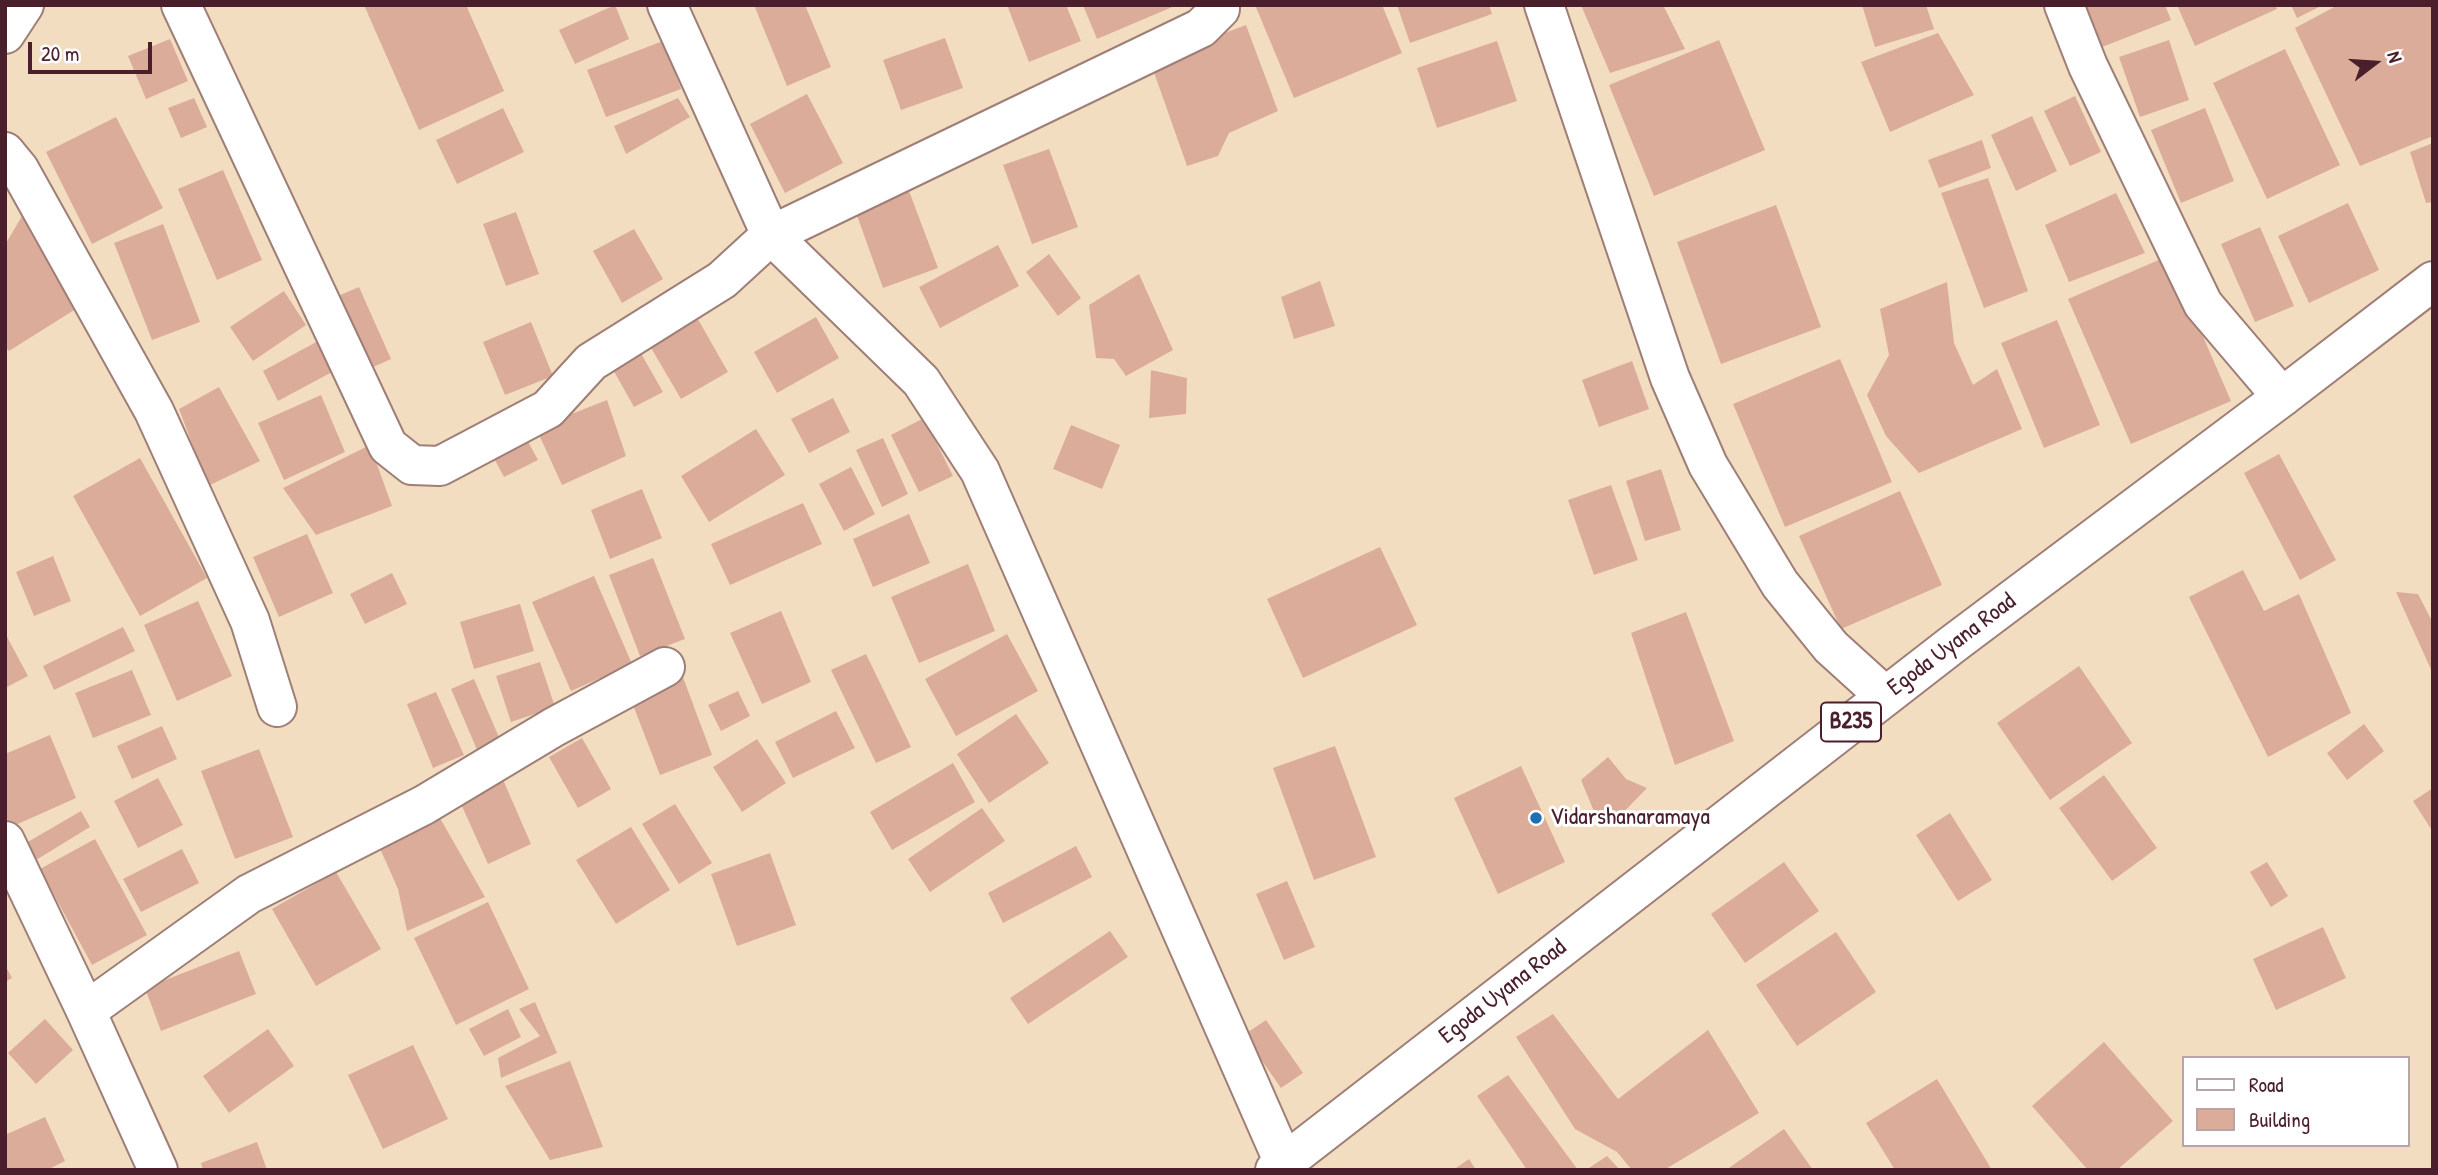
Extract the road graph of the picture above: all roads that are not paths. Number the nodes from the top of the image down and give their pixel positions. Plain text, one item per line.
1 (24, 5) edge
2 (181, 5) edge
3 (1220, 5) edge
4 (1544, 5) edge
5 (2064, 5) edge
6 (677, 9) edge
7 (5, 34) edge
8 (5, 152) edge
9 (771, 235) junction
10 (2433, 281) edge
11 (2282, 397) junction
12 (665, 667) dead end
13 (1885, 696) junction
14 (277, 708) dead end
15 (5, 841) edge
16 (86, 1011) junction
17 (1279, 1166) edge
18 (158, 1170) edge

1 - 7 street
2 - 9 street
3 - 9 street
4 - 13 street
5 - 11 street
6 - 9 street
8 - 14 street
9 - 17 street
10 - 11 street, Egoda Uyana Road / B235
11 - 13 street, Egoda Uyana Road / B235
12 - 16 street
13 - 17 street, Egoda Uyana Road / B235
15 - 16 street
16 - 18 street

